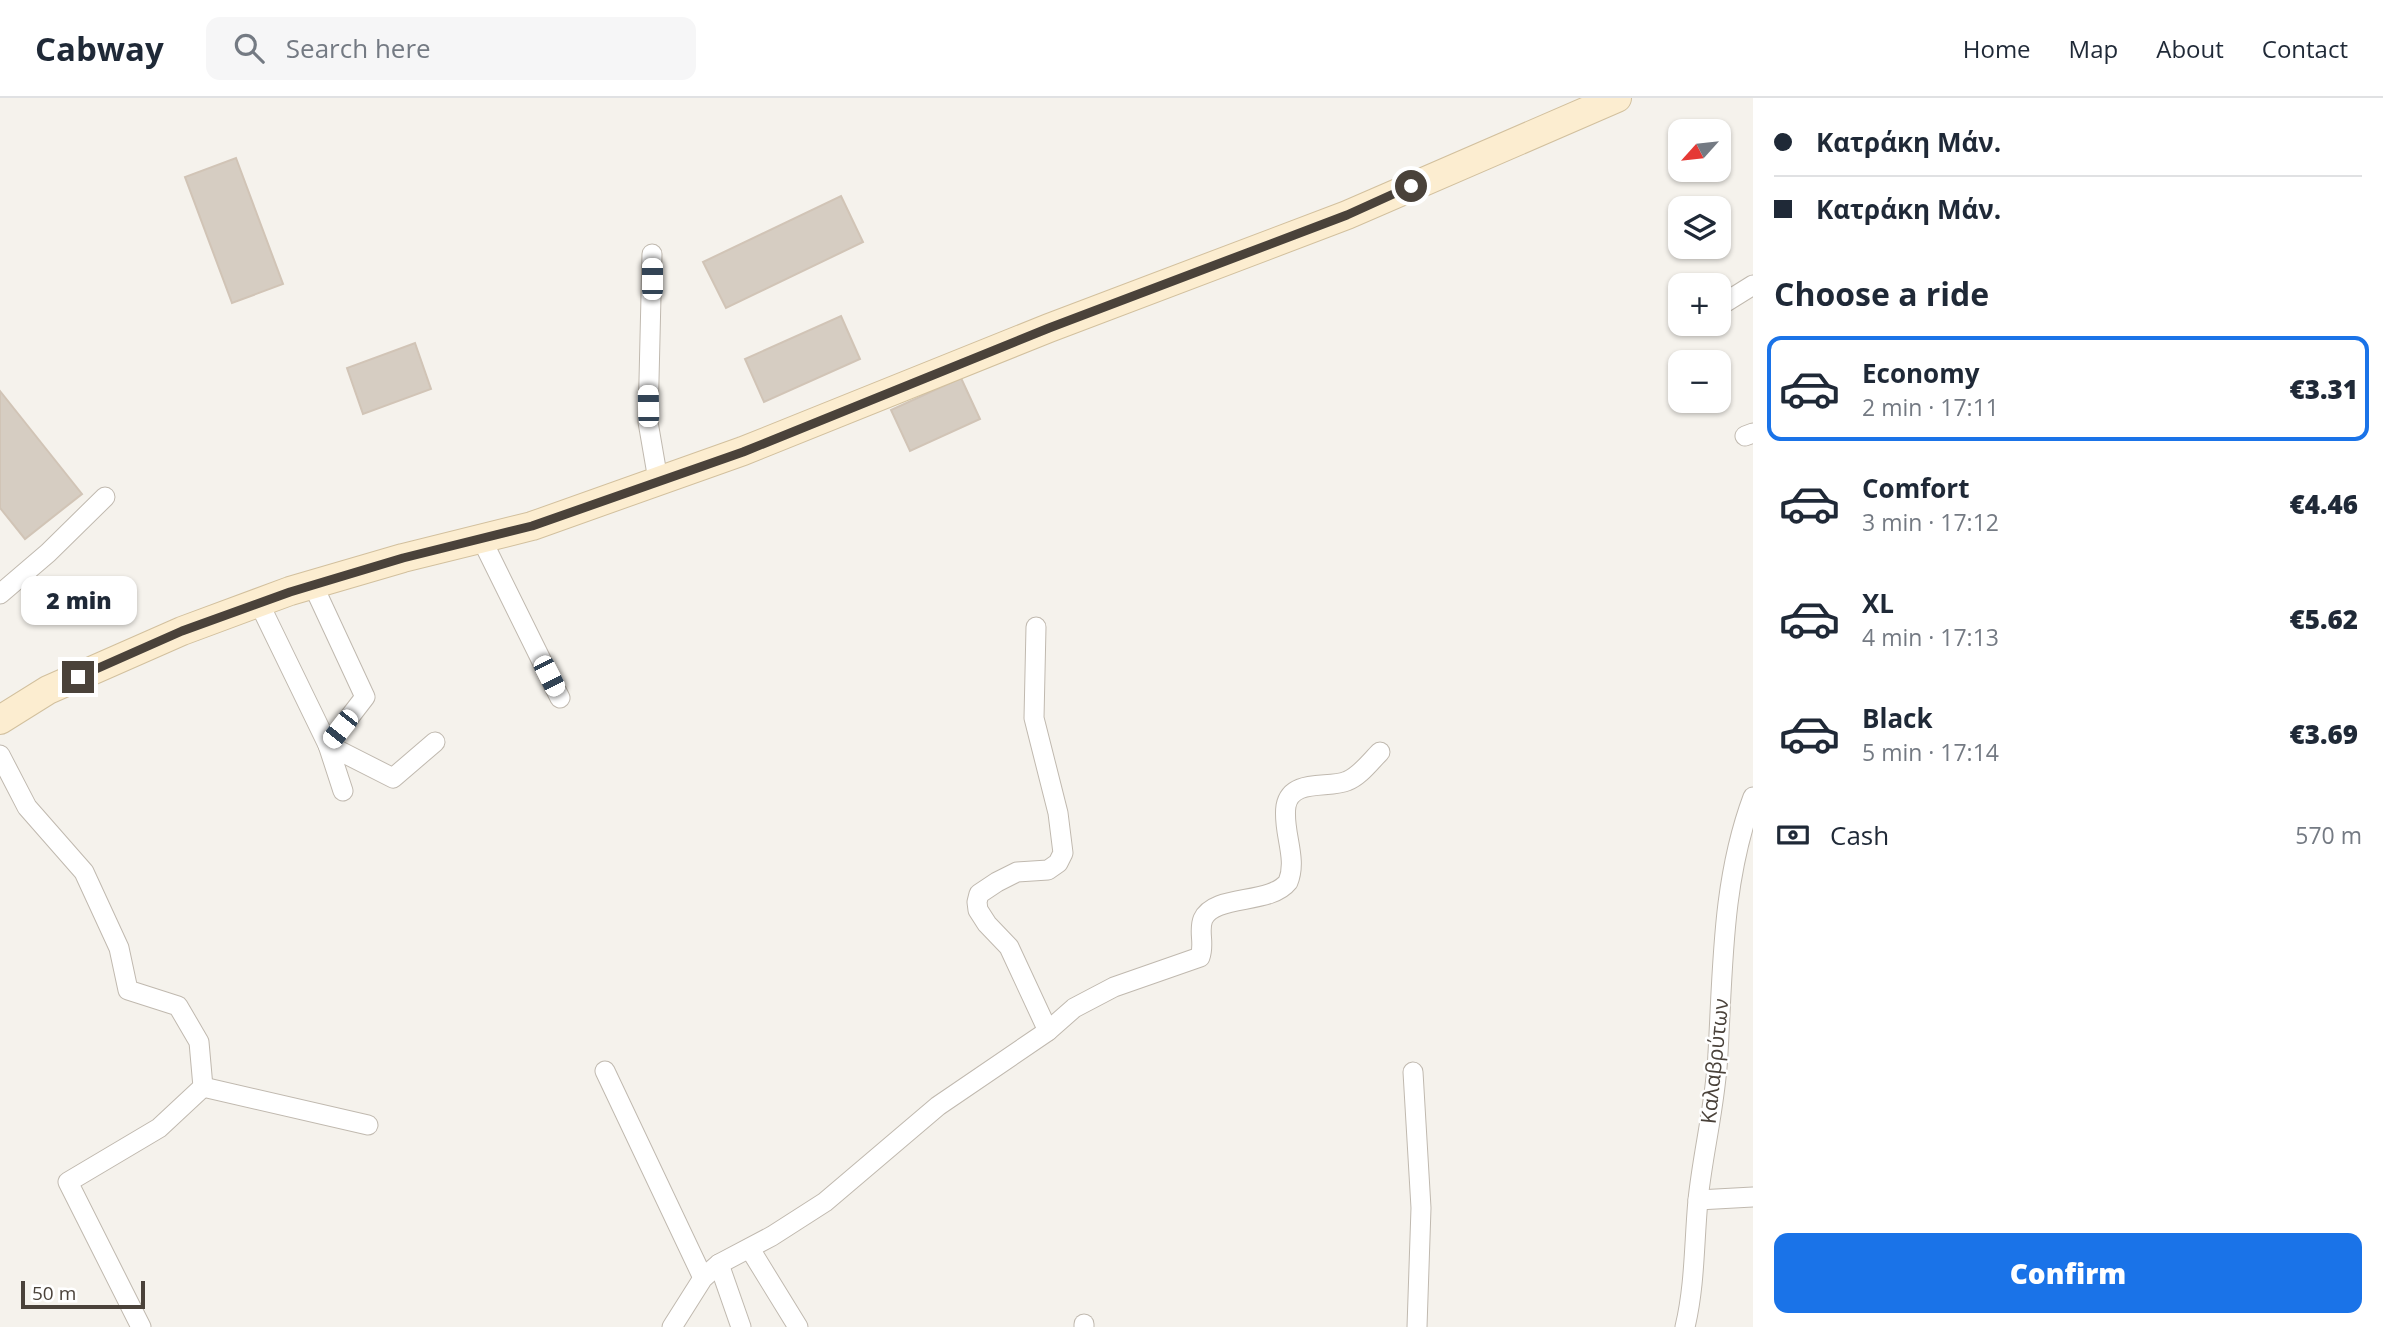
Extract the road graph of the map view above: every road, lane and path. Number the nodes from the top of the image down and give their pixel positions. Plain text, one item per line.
1 (1617, 98) edge
2 (652, 254) dead end
3 (1753, 285) edge
4 (1731, 298) edge
5 (658, 480) junction
6 (105, 497) dead end
7 (482, 540) junction
8 (313, 584) junction
9 (0, 594) edge
10 (259, 603) junction
11 (1036, 627) dead end
12 (560, 698) dead end
13 (0, 720) edge
14 (435, 742) dead end
15 (328, 745) junction
16 (1380, 752) dead end
17 (0, 755) edge
18 (343, 791) dead end
19 (1753, 797) edge
20 (1048, 1031) junction
21 (605, 1071) dead end
22 (1412, 1072) dead end
23 (203, 1087) junction
24 (368, 1125) dead end
25 (1753, 1197) edge
26 (1698, 1200) junction
27 (750, 1248) junction
28 (719, 1264) junction
29 (703, 1278) junction
30 (141, 1327) edge
31 (672, 1327) edge
32 (741, 1327) edge
33 (798, 1327) edge
34 (1417, 1327) edge
35 (1685, 1327) edge

1 - 5 street
2 - 5 street
3 - 4 street
5 - 7 street
6 - 9 street
7 - 8 street
7 - 12 street
8 - 10 street
8 - 15 street
10 - 13 street
10 - 15 street
11 - 20 street
14 - 15 street
15 - 18 street
16 - 20 street
17 - 23 street
19 - 26 street, Καλαβρύτων
20 - 27 street
21 - 29 street
22 - 34 street
23 - 24 street
23 - 30 street
25 - 26 street
26 - 35 street, Καλαβρύτων
27 - 28 street
27 - 33 street
28 - 29 street
28 - 32 street
29 - 31 street

